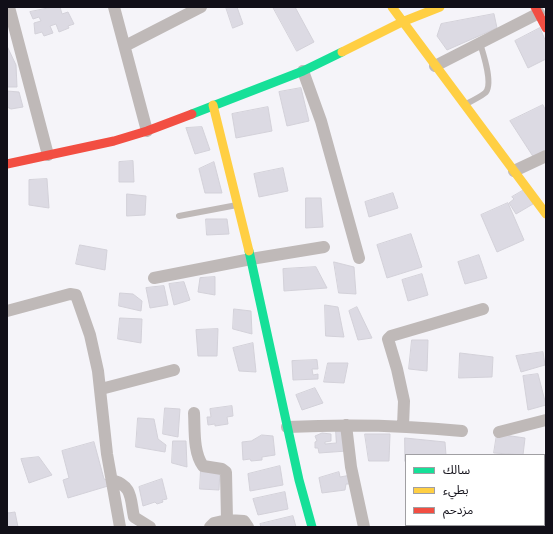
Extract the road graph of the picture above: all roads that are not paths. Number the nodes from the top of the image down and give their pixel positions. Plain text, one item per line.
1 (9, 7) edge
2 (114, 7) edge
3 (201, 7) edge
4 (392, 7) edge
5 (440, 7) edge
6 (537, 10) edge
7 (402, 22) junction
8 (546, 28) edge
9 (11, 38) edge
10 (480, 43) junction
11 (125, 46) junction
12 (435, 66) junction
13 (304, 71) junction
14 (212, 105) junction
15 (465, 105) junction
16 (147, 131) junction
17 (48, 155) junction
18 (546, 156) edge
19 (7, 164) edge
20 (514, 171) junction
21 (238, 205) junction
22 (546, 214) edge
23 (179, 216) dead end
24 (324, 247) dead end
25 (359, 258) dead end
26 (251, 259) junction
27 (154, 278) dead end
28 (483, 309) dead end
29 (7, 310) edge
30 (174, 370) dead end
31 (101, 389) junction
32 (194, 413) dead end
33 (546, 420) edge
34 (346, 425) junction
35 (403, 426) junction
36 (287, 427) junction
37 (462, 431) dead end
38 (498, 432) dead end
39 (112, 480) junction
40 (227, 520) junction
41 (120, 527) edge
42 (150, 527) edge
43 (210, 527) edge
44 (248, 527) edge
45 (312, 527) edge
46 (364, 527) edge

1 - 9 street
2 - 11 street
3 - 11 street
4 - 7 street
5 - 7 street
6 - 8 street
6 - 10 street
7 - 12 street
7 - 13 street
9 - 17 street
10 - 12 street
10 - 15 lane
11 - 16 street
12 - 15 street
13 - 14 street
13 - 25 street
14 - 16 street
14 - 21 street
15 - 20 street
16 - 17 street
17 - 19 street
18 - 20 street
20 - 22 street
21 - 23 lane
21 - 26 street
24 - 26 street
26 - 27 street
26 - 36 street
28 - 35 street
29 - 31 street
30 - 31 street
31 - 39 street
32 - 40 street
33 - 38 street
34 - 35 street
34 - 36 street
34 - 46 street
35 - 37 street
36 - 45 street
39 - 41 street
39 - 42 street
40 - 43 street
40 - 44 street

